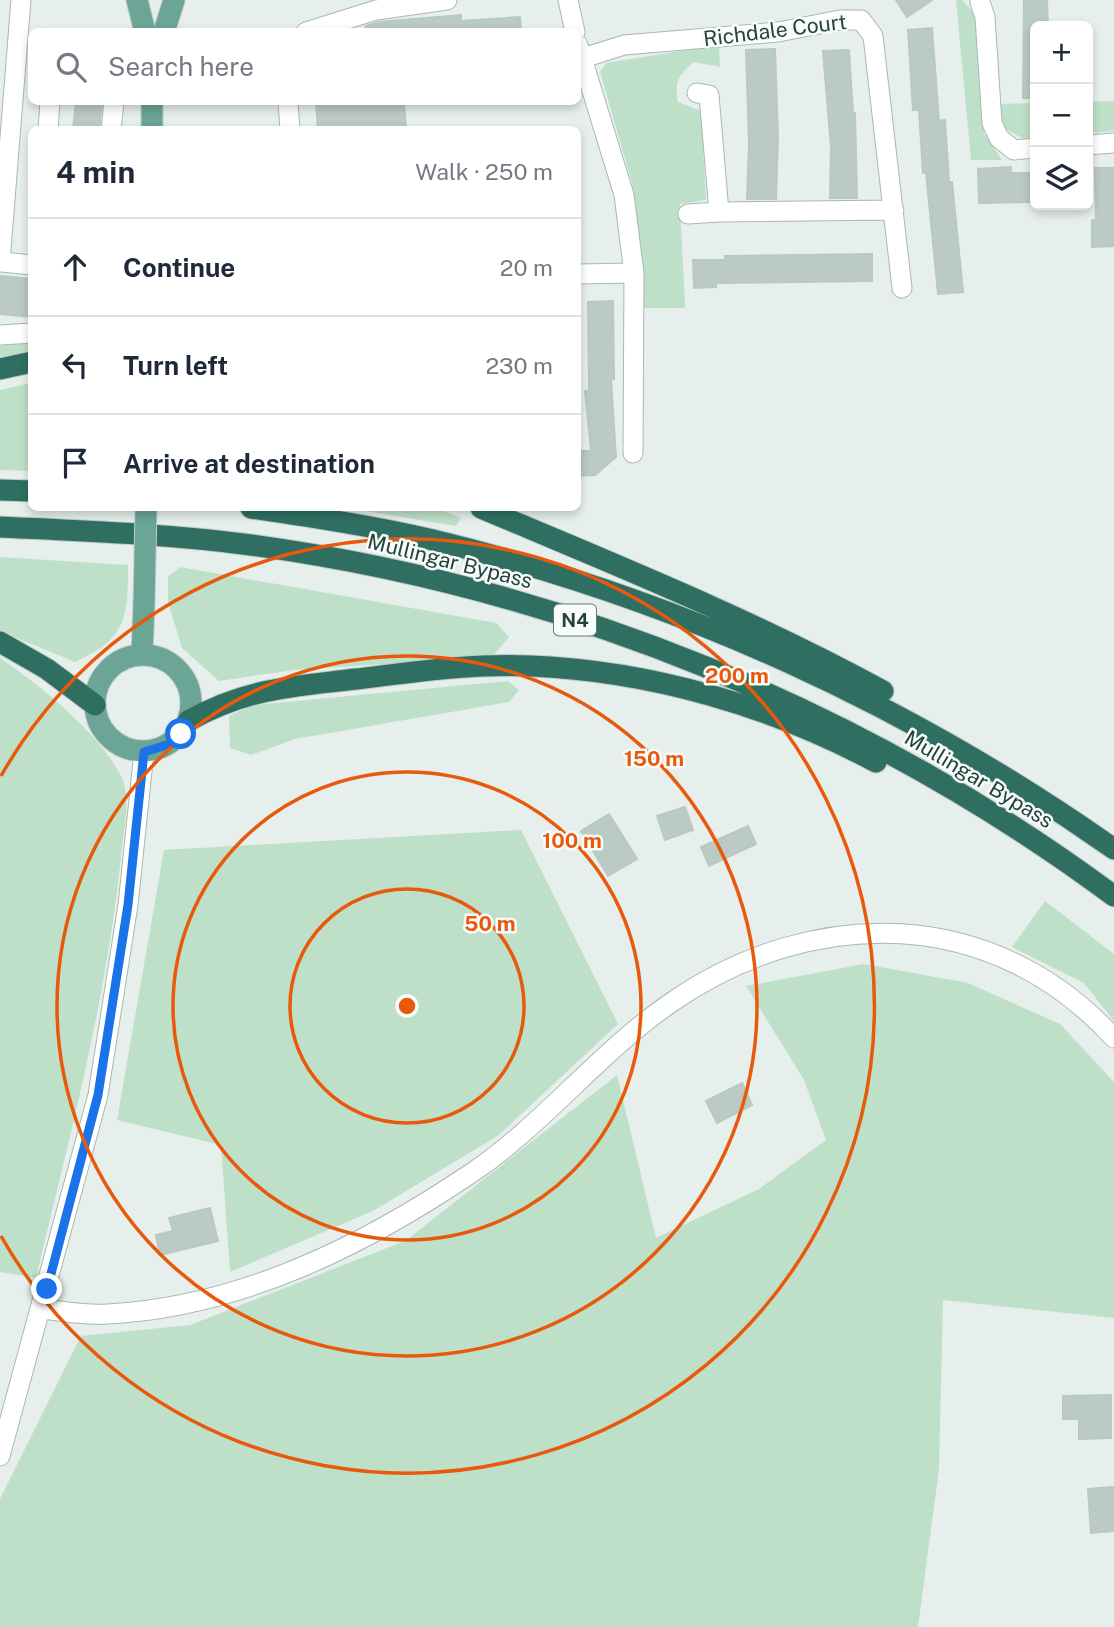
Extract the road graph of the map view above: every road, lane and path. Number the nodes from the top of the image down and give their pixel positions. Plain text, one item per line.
1 (21, 0) edge
2 (137, 0) edge
3 (174, 0) edge
4 (447, 0) edge
5 (568, 0) edge
6 (980, 2) dead end
7 (144, 28) edge
8 (165, 28) edge
9 (319, 28) edge
10 (574, 28) edge
11 (25, 40) edge
12 (581, 52) edge
13 (581, 58) edge
14 (696, 93) dead end
15 (50, 105) edge
16 (114, 105) edge
17 (152, 105) edge
18 (288, 105) edge
19 (48, 126) edge
20 (111, 126) edge
21 (152, 126) edge
22 (290, 126) edge
23 (1114, 143) edge
24 (1093, 145) edge
25 (1030, 148) edge
26 (894, 210) junction
27 (719, 212) junction
28 (688, 214) dead end
29 (1, 262) edge
30 (28, 265) edge
31 (634, 273) junction
32 (581, 274) edge
33 (902, 288) dead end
34 (28, 333) edge
35 (0, 335) edge
36 (28, 363) edge
37 (0, 369) edge
38 (633, 453) dead end
39 (0, 490) edge
40 (28, 491) edge
41 (146, 511) edge
42 (268, 511) edge
43 (488, 511) edge
44 (0, 527) edge
45 (0, 642) edge
46 (142, 655) junction
47 (95, 705) junction
48 (188, 722) junction
49 (144, 752) junction
50 (1049, 803) junction
51 (1009, 823) junction
52 (1114, 849) edge
53 (1114, 896) edge
54 (1114, 1038) edge
55 (41, 1309) junction
56 (0, 1456) edge

1 - 11 street
2 - 7 main road
3 - 8 main road
4 - 9 street
5 - 10 street
6 - 25 street
11 - 29 street
12 - 26 street, Richdale Court
13 - 31 street
14 - 27 street
15 - 19 street
16 - 20 street
17 - 21 main road
18 - 22 street
23 - 24 street
26 - 27 street
26 - 33 street, Richdale Court
27 - 28 street
29 - 30 street
31 - 32 street
31 - 38 street
34 - 35 street
36 - 37 highway
39 - 40 highway
41 - 46 main road, bridge
42 - 50 highway, Mullingar Bypass / N4
43 - 50 highway, N4
44 - 51 highway, Mullingar Bypass / N4
45 - 47 highway
46 - 47 main road
46 - 48 main road
47 - 49 main road
48 - 49 main road
48 - 51 highway, N4
49 - 55 street
50 - 52 highway, Mullingar Bypass / N4
51 - 53 highway, Mullingar Bypass / N4
54 - 55 street
55 - 56 street

